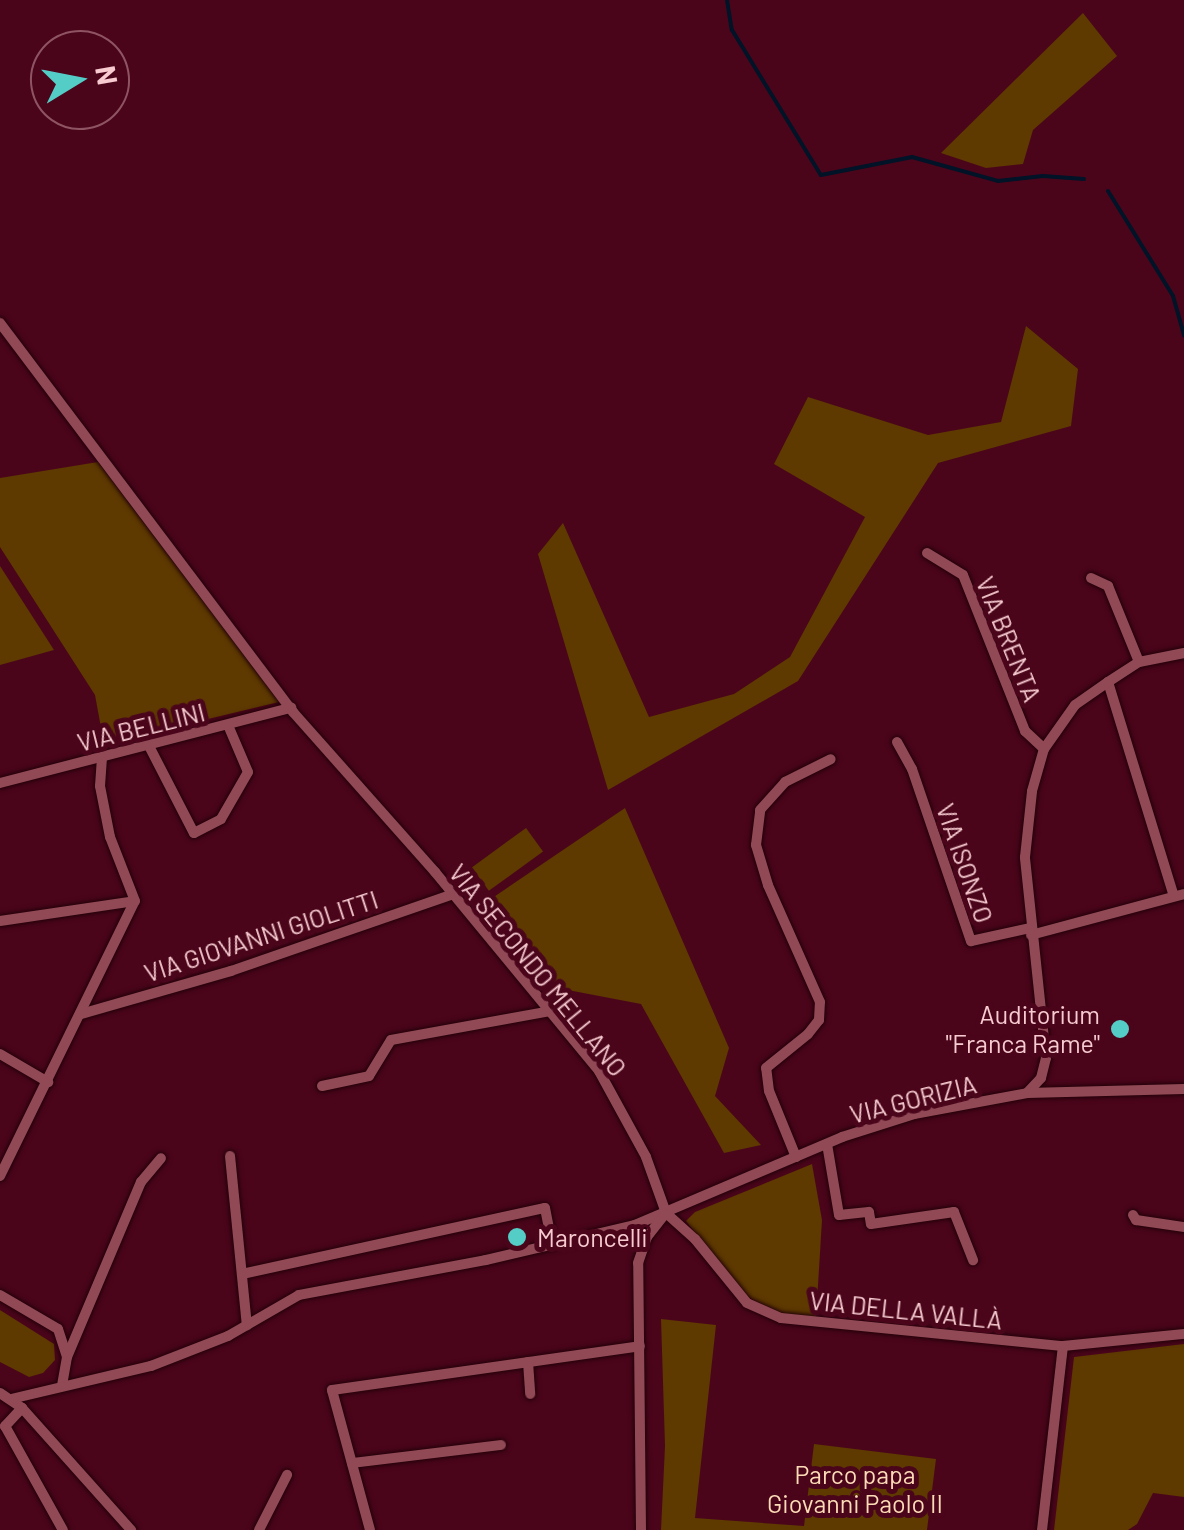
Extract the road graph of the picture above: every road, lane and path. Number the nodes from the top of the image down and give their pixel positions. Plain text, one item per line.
1 (0, 323) edge
2 (927, 553) dead end
3 (1091, 578) dead end
4 (1184, 653) edge
5 (1139, 662) junction
6 (1108, 682) junction
7 (291, 708) junction
8 (228, 725) junction
9 (897, 742) dead end
10 (149, 746) junction
11 (1044, 749) junction
12 (102, 758) junction
13 (831, 759) dead end
14 (0, 783) edge
15 (453, 894) junction
16 (1179, 895) edge
17 (135, 901) junction
18 (0, 921) edge
19 (1031, 931) junction
20 (552, 1011) junction
21 (81, 1014) junction
22 (0, 1054) edge
23 (48, 1082) junction
24 (322, 1086) dead end
25 (1184, 1089) edge
26 (1027, 1093) junction
27 (826, 1144) junction
28 (230, 1156) dead end
29 (796, 1156) junction
30 (161, 1158) dead end
31 (0, 1176) edge
32 (666, 1213) junction
33 (1133, 1216) dead end
34 (1184, 1227) edge
35 (552, 1245) junction
36 (973, 1260) dead end
37 (242, 1274) junction
38 (0, 1295) edge
39 (247, 1325) junction
40 (1184, 1334) edge
41 (640, 1346) junction
42 (1063, 1346) junction
43 (67, 1356) junction
44 (528, 1362) junction
45 (62, 1384) junction
46 (530, 1394) dead end
47 (5, 1396) edge
48 (22, 1408) junction
49 (500, 1445) dead end
50 (352, 1463) junction
51 (287, 1476) dead end
52 (261, 1529) edge
53 (63, 1530) edge
54 (132, 1530) edge
55 (370, 1530) edge
56 (641, 1530) edge
57 (1042, 1530) edge

1 - 7 street, VIA SECONDO MELLANO
2 - 11 street, VIA BRENTA
3 - 5 street
4 - 5 street
5 - 6 street
6 - 11 street
6 - 16 street
7 - 8 street, VIA BELLINI
7 - 15 street, VIA SECONDO MELLANO
8 - 10 street, VIA BELLINI
8 - 10 street
9 - 19 street, VIA ISONZO
10 - 12 street, VIA BELLINI
11 - 19 street
12 - 14 street, VIA BELLINI
12 - 17 street
13 - 29 street
15 - 20 street, VIA SECONDO MELLANO
15 - 21 street, VIA GIOVANNI GIOLITTI
16 - 19 street
17 - 18 street
17 - 21 street
19 - 26 street
20 - 24 street
20 - 32 street, VIA SECONDO MELLANO
21 - 23 street
22 - 23 street
23 - 31 street
25 - 26 street, VIA GORIZIA
26 - 27 street, VIA GORIZIA
27 - 29 street, VIA GORIZIA
27 - 36 street
28 - 37 street
29 - 32 street, VIA GORIZIA
30 - 43 street
32 - 35 street, VIA GORIZIA
32 - 41 street
32 - 42 street, VIA DELLA VALLÀ
33 - 34 street
35 - 37 street
35 - 39 street, VIA GORIZIA
37 - 39 street
38 - 43 street
39 - 45 street, VIA GORIZIA
40 - 42 street, VIA DELLA VALLÀ
41 - 44 street
41 - 56 street
42 - 57 street
43 - 45 street
44 - 46 street
44 - 50 street
45 - 47 street, VIA GORIZIA
47 - 48 street
48 - 53 street
48 - 54 street
49 - 50 street
50 - 55 street
51 - 52 street

